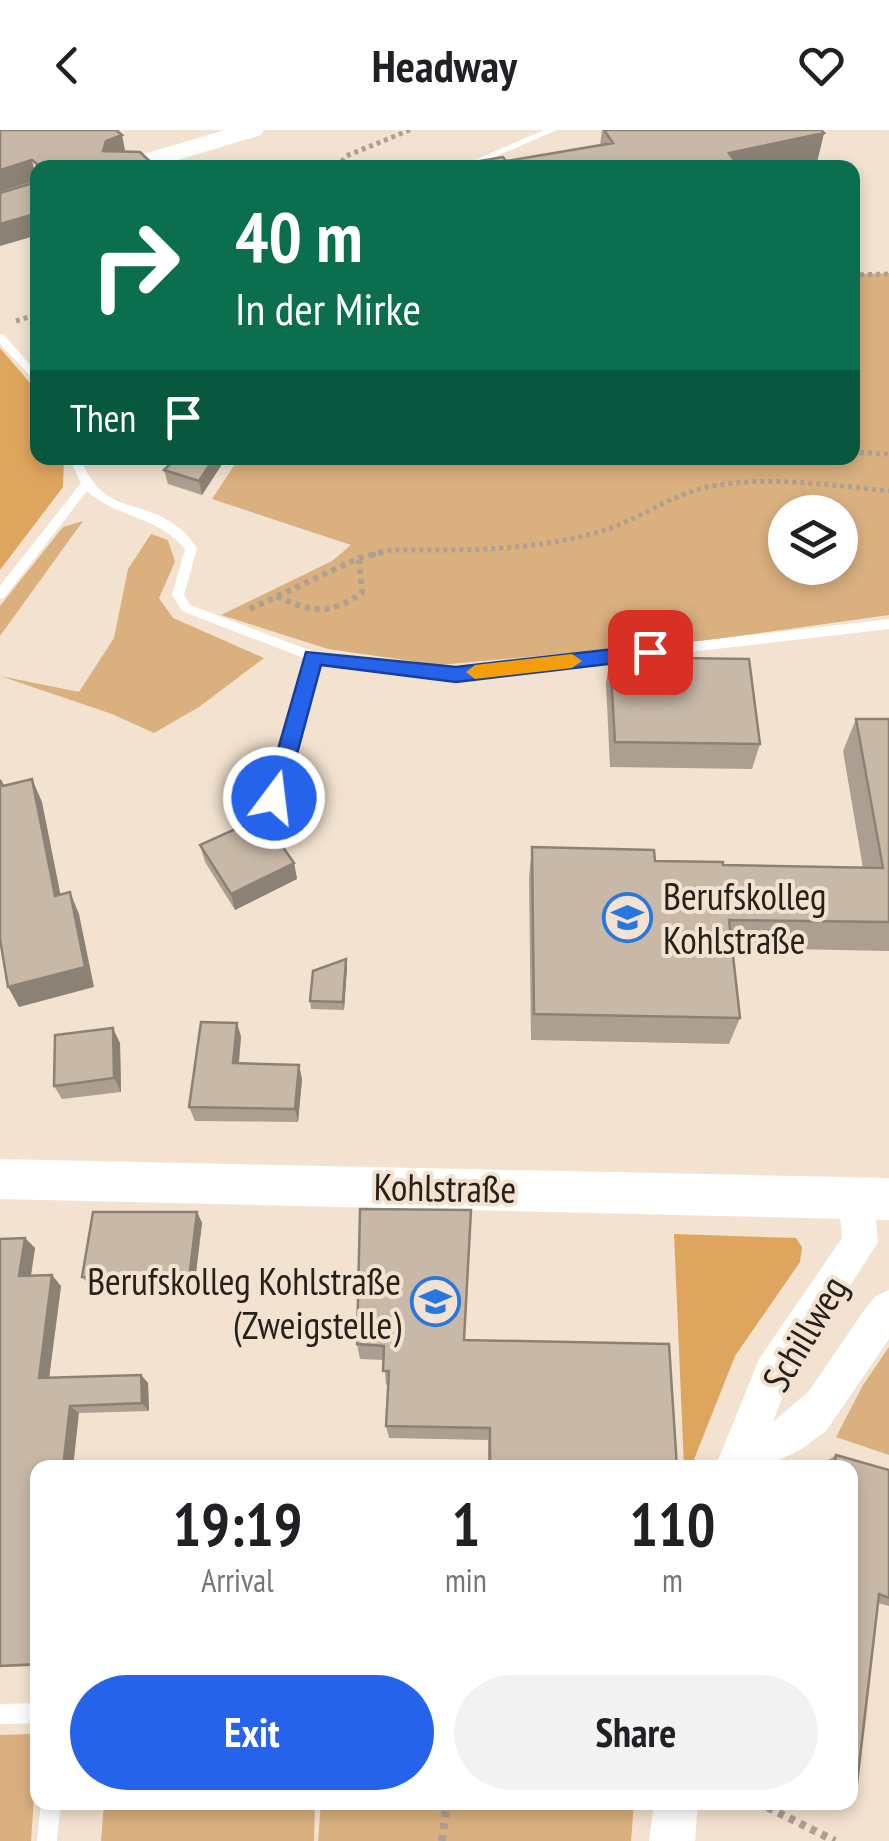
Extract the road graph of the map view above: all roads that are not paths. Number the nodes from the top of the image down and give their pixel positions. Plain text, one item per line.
1 (252, 130) edge
2 (552, 130) edge
3 (149, 160) edge
4 (479, 160) edge
5 (0, 336) edge
6 (30, 372) edge
7 (78, 465) edge
8 (85, 486) junction
9 (0, 595) edge
10 (889, 624) edge
11 (313, 657) junction
12 (274, 798) dead end
13 (0, 1179) edge
14 (873, 1198) edge
15 (889, 1310) edge
16 (737, 1460) edge
17 (742, 1460) edge
18 (30, 1713) edge
19 (0, 1714) edge
20 (50, 1810) edge
21 (675, 1810) edge
22 (47, 1841) edge
23 (672, 1841) edge

1 - 3 street
2 - 4 lane
5 - 6 lane
7 - 8 lane
8 - 9 lane
8 - 11 lane
10 - 11 lane
11 - 12 lane
13 - 14 street, Kohlstraße
14 - 16 street, Schillweg
15 - 17 street
18 - 19 lane
20 - 22 lane
21 - 23 street

